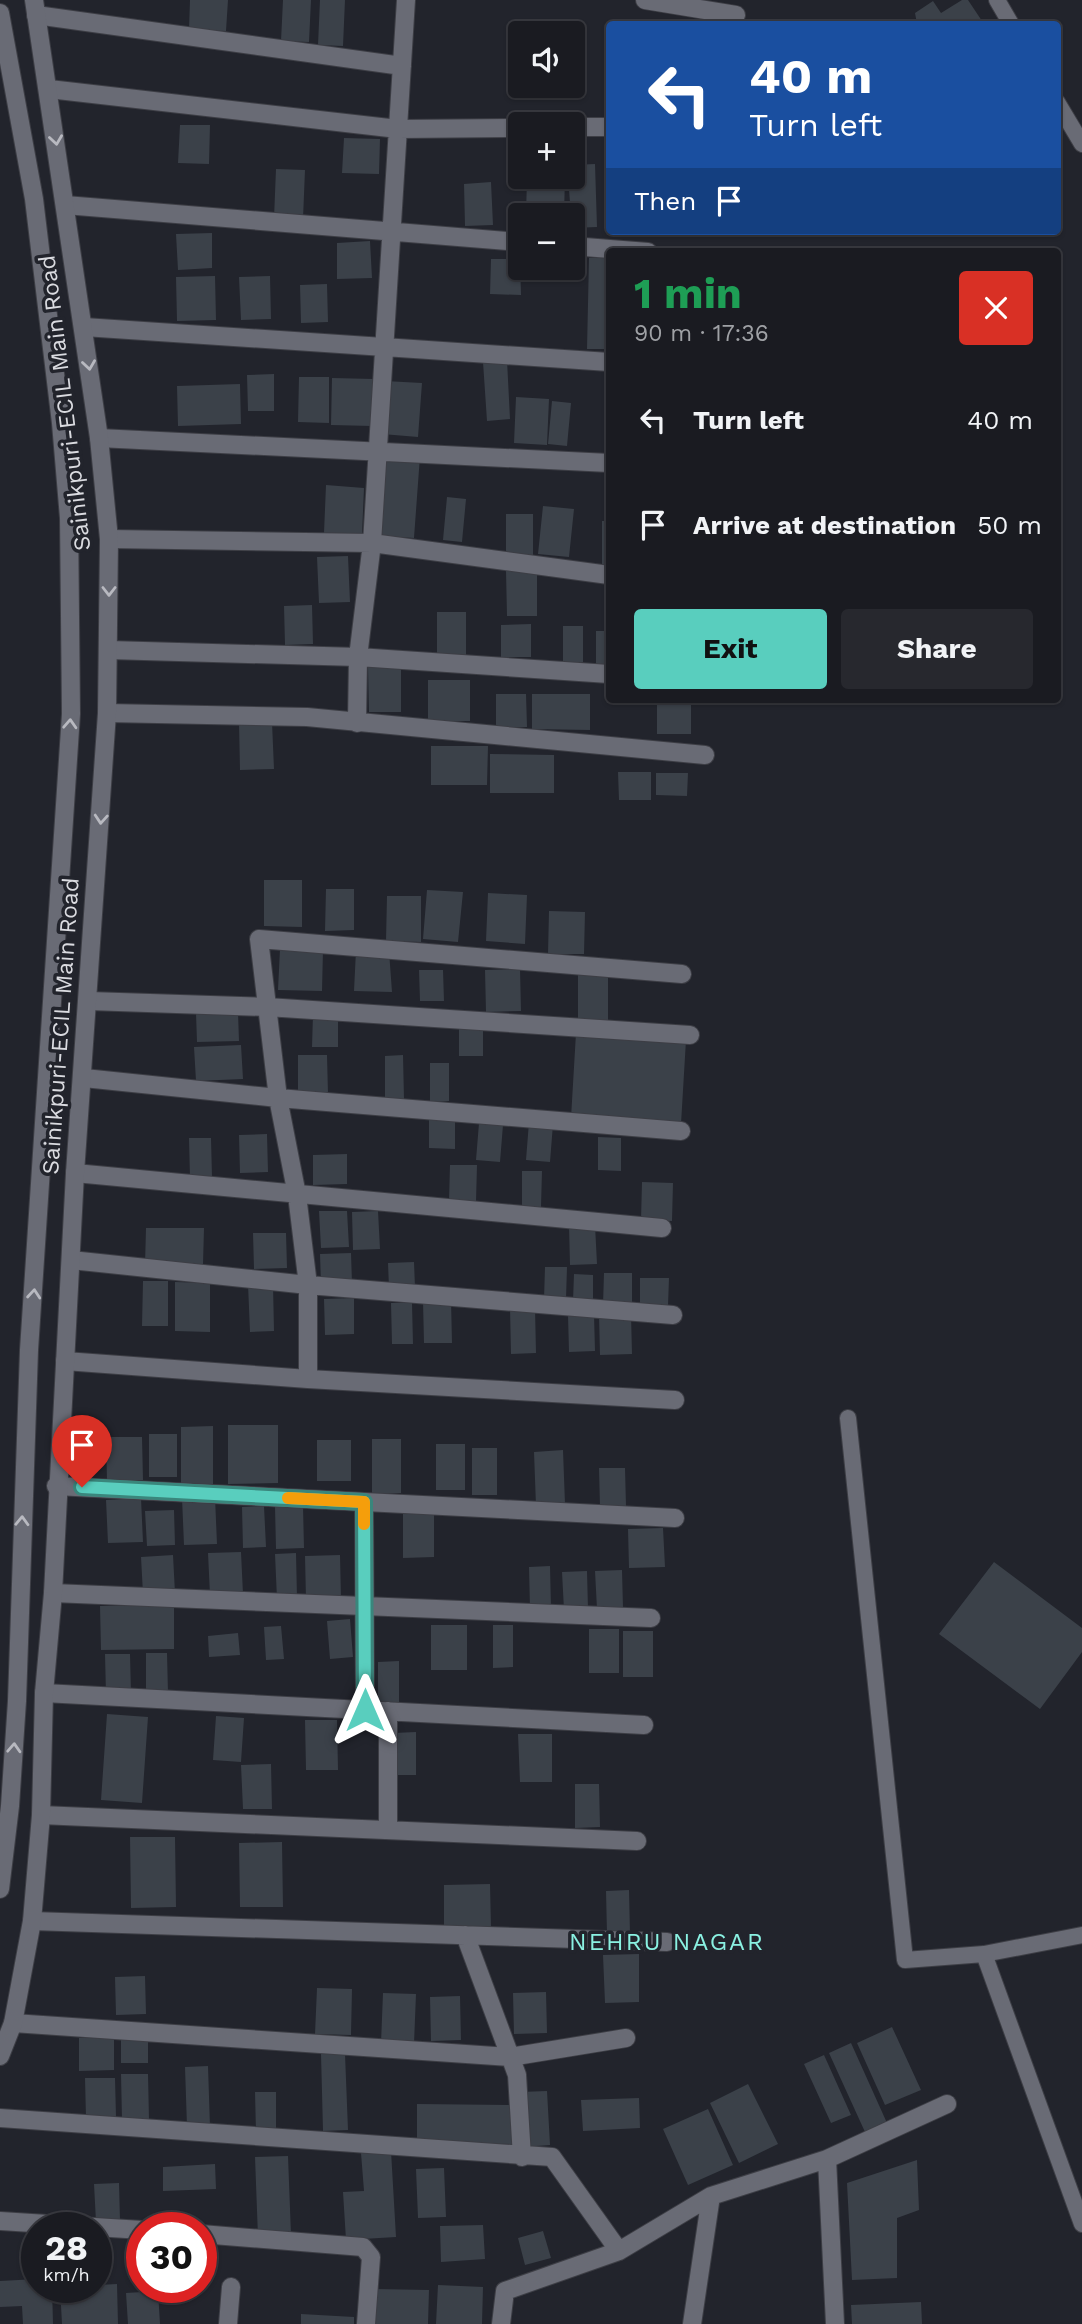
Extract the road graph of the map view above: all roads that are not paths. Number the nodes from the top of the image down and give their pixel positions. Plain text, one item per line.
1 (406, 0) edge
2 (645, 0) edge
3 (996, 0) edge
4 (35, 7) edge
5 (0, 13) edge
6 (736, 15) dead end
7 (1009, 21) edge
8 (402, 66) junction
9 (49, 89) junction
10 (1061, 109) edge
11 (585, 127) edge
12 (606, 127) edge
13 (508, 128) edge
14 (398, 129) junction
15 (1082, 144) edge
16 (65, 205) junction
17 (392, 232) junction
18 (508, 241) edge
19 (585, 247) edge
20 (606, 249) edge
21 (84, 327) junction
22 (384, 347) junction
23 (606, 362) edge
24 (99, 438) junction
25 (378, 451) junction
26 (606, 463) edge
27 (109, 539) junction
28 (372, 543) junction
29 (606, 575) edge
30 (108, 650) junction
31 (358, 657) junction
32 (606, 674) edge
33 (107, 713) junction
34 (357, 723) junction
35 (705, 755) dead end
36 (682, 974) dead end
37 (89, 1001) junction
38 (267, 1007) junction
39 (690, 1035) dead end
40 (84, 1078) junction
41 (278, 1098) junction
42 (681, 1131) dead end
43 (75, 1173) junction
44 (297, 1195) junction
45 (662, 1228) dead end
46 (71, 1260) junction
47 (308, 1285) junction
48 (673, 1315) dead end
49 (65, 1362) junction
50 (308, 1379) junction
51 (675, 1400) dead end
52 (848, 1418) dead end
53 (56, 1486) junction
54 (364, 1502) junction
55 (675, 1518) dead end
56 (53, 1593) junction
57 (365, 1606) junction
58 (651, 1618) dead end
59 (44, 1693) junction
60 (365, 1710) junction
61 (388, 1711) junction
62 (644, 1725) dead end
63 (41, 1815) junction
64 (388, 1830) junction
65 (637, 1841) dead end
66 (0, 1889) edge
67 (32, 1920) junction
68 (465, 1935) junction
69 (1082, 1935) edge
70 (667, 1942) dead end
71 (984, 1955) junction
72 (13, 2023) junction
73 (626, 2038) dead end
74 (0, 2056) edge
75 (510, 2057) junction
76 (947, 2104) dead end
77 (0, 2118) edge
78 (522, 2157) junction
79 (827, 2159) junction
80 (711, 2196) junction
81 (0, 2221) edge
82 (1082, 2224) edge
83 (126, 2229) edge
84 (217, 2235) edge
85 (619, 2251) junction
86 (231, 2287) dead end
87 (228, 2324) edge
88 (366, 2324) edge
89 (501, 2324) edge
90 (692, 2324) edge
91 (835, 2324) edge

1 - 8 street
2 - 6 street
3 - 7 lane
4 - 8 street
4 - 9 street, Sainikpuri-ECIL Main Road
66 -> 5 street, Sainikpuri-ECIL Main Road
8 - 14 street
9 - 14 street
9 -> 16 street, Sainikpuri-ECIL Main Road
10 - 15 lane
11 - 12 street
13 - 14 street
14 - 17 street
16 - 17 street
16 - 21 street, Sainikpuri-ECIL Main Road
17 - 18 street
17 - 22 street
19 - 20 street
21 - 22 street
21 -> 24 street, Sainikpuri-ECIL Main Road
22 - 23 street
22 - 25 street
24 - 25 street
24 - 27 street, Sainikpuri-ECIL Main Road
25 - 26 street
25 - 28 street
27 - 28 street
27 -> 30 street, Sainikpuri-ECIL Main Road
28 - 29 street
28 - 31 street
30 - 31 street
30 - 33 street, Sainikpuri-ECIL Main Road
31 - 32 street
31 - 34 street
33 - 34 street
33 -> 37 street, Sainikpuri-ECIL Main Road
34 - 35 street
36 - 38 street
37 - 38 street
37 - 40 street, Sainikpuri-ECIL Main Road
38 - 39 street
38 - 41 street
40 - 41 street
40 - 43 street, Sainikpuri-ECIL Main Road
41 - 42 street
41 - 44 street
43 - 44 street
43 - 46 street, Sainikpuri-ECIL Main Road
44 - 45 street
44 - 47 street
46 - 47 street
46 - 49 street, Sainikpuri-ECIL Main Road
47 - 48 street
47 - 50 street
49 - 50 street
49 - 53 street, Sainikpuri-ECIL Main Road
50 - 51 street
52 - 71 lane
53 - 54 street
53 - 56 street, Sainikpuri-ECIL Main Road
54 - 55 street
54 - 57 street
56 - 57 street
56 - 59 street, Sainikpuri-ECIL Main Road
57 - 58 street
57 - 60 street
59 - 60 street
59 - 63 street, Sainikpuri-ECIL Main Road
60 - 61 street
61 - 62 street
61 - 64 street
63 - 64 street
63 - 67 street, Sainikpuri-ECIL Main Road
64 - 65 street
67 - 68 street
67 - 72 street, Sainikpuri-ECIL Main Road
68 - 70 street
68 - 75 street
69 - 71 lane
71 - 82 lane
72 - 74 street, Sainikpuri-ECIL Main Road
72 - 75 street
73 - 75 street
75 - 78 street
76 - 79 street
77 - 78 street
78 - 85 street
79 - 80 street
79 - 91 street
80 - 85 street
80 - 90 street
81 - 83 street
84 - 88 street
85 - 89 street
86 - 87 street

